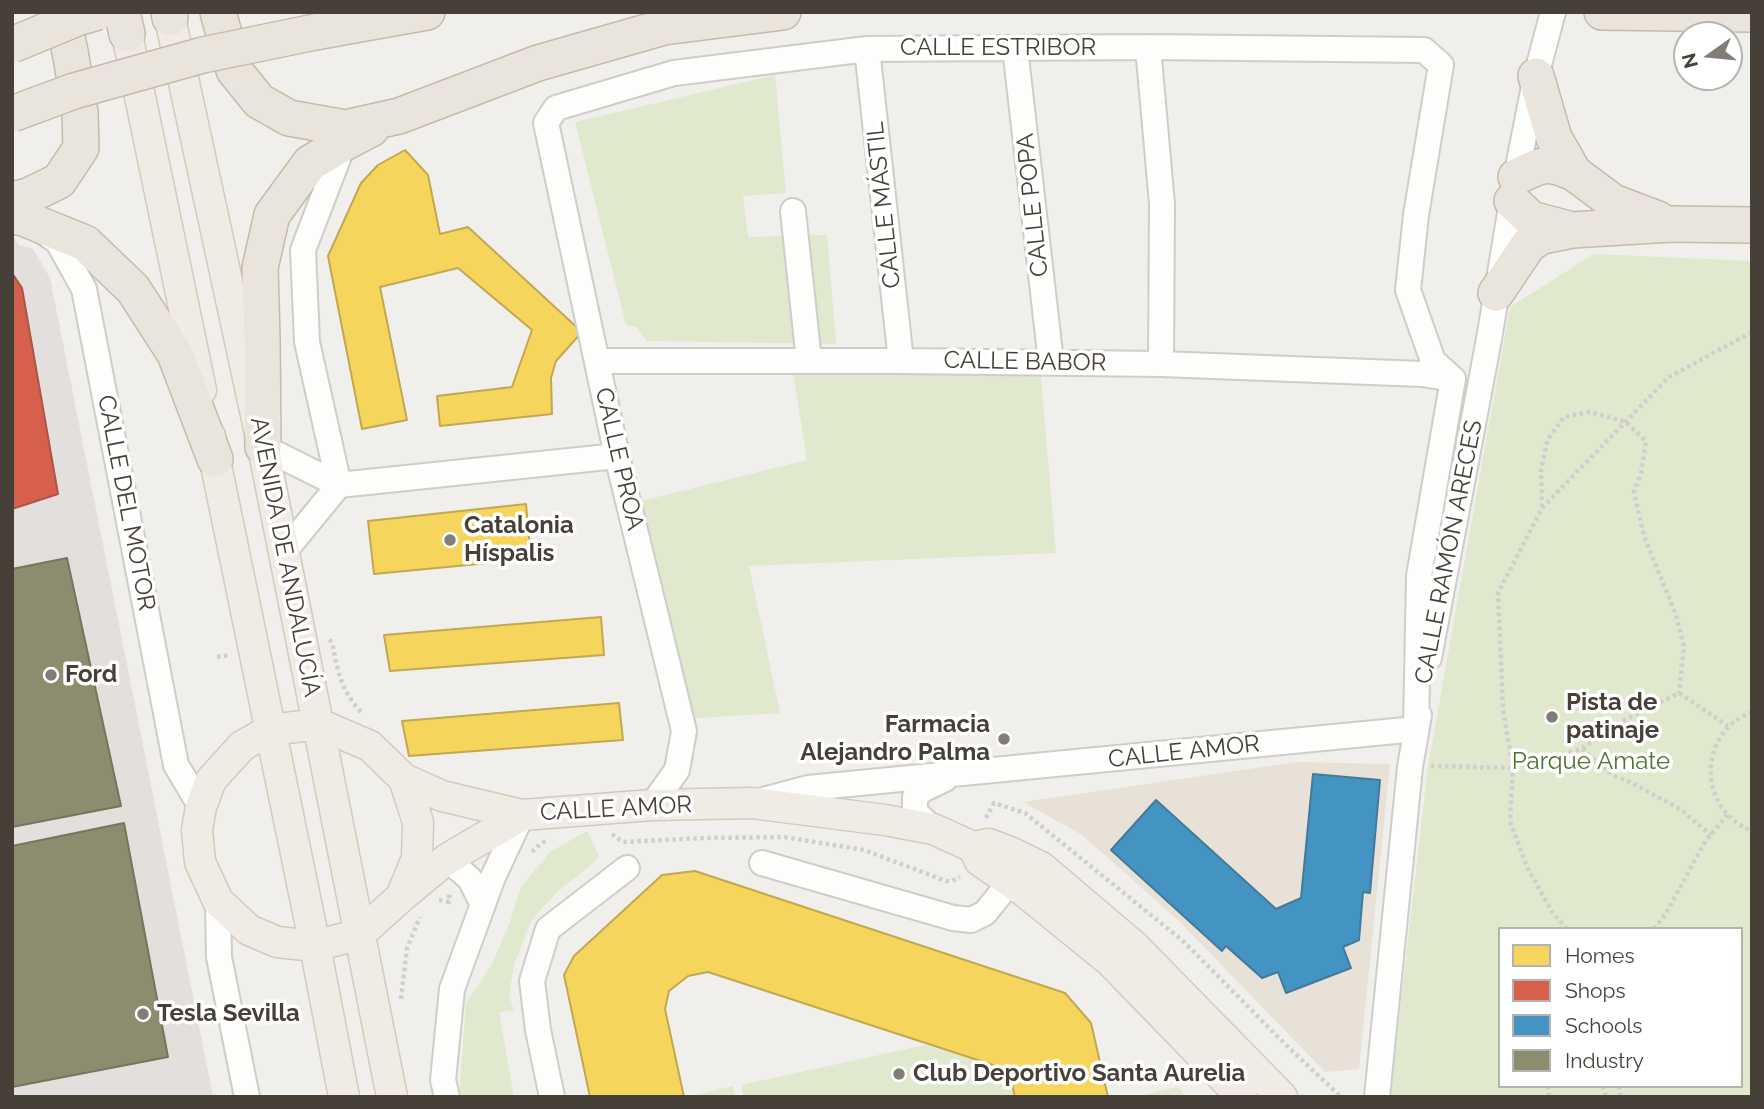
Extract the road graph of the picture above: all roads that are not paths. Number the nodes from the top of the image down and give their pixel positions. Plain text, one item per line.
1 (62, 12) edge
2 (98, 12) edge
3 (218, 12) edge
4 (427, 12) edge
5 (783, 12) edge
6 (1553, 12) edge
7 (1602, 12) edge
8 (1610, 12) edge
9 (1752, 14) edge
10 (170, 15) edge
11 (125, 23) edge
12 (12, 45) edge
13 (1148, 47) junction
14 (1015, 48) junction
15 (867, 49) junction
16 (1536, 76) junction
17 (556, 108) joint
18 (12, 114) edge
19 (398, 116) junction
20 (344, 143) junction
21 (1574, 173) junction
22 (1514, 189) junction
23 (16, 211) edge
24 (793, 211) dead end
25 (1671, 224) junction
26 (1752, 225) edge
27 (1572, 230) junction
28 (1496, 293) junction
29 (597, 361) junction
30 (809, 361) junction
31 (901, 361) junction
32 (1051, 362) junction
33 (1161, 364) junction
34 (1453, 379) junction
35 (263, 447) junction
36 (617, 456) junction
37 (215, 459) junction
38 (340, 485) junction
39 (284, 552) junction
40 (318, 724) junction
41 (1416, 729) junction
42 (270, 730) junction
43 (952, 775) junction
44 (404, 779) junction
45 (752, 803) junction
46 (652, 804) junction
47 (201, 807) junction
48 (522, 815) junction
49 (933, 829) junction
50 (968, 858) junction
51 (762, 863) dead end
52 (627, 868) dead end
53 (448, 873) junction
54 (1010, 882) junction
55 (218, 901) junction
56 (414, 903) junction
57 (483, 905) junction
58 (360, 934) junction
59 (315, 946) junction
60 (247, 1097) edge
61 (344, 1097) edge
62 (392, 1097) edge
63 (446, 1097) edge
64 (552, 1097) edge
65 (1242, 1097) edge
66 (1282, 1097) edge
67 (1377, 1097) edge

1 - 23 highway
2 - 12 highway, bridge
3 - 19 highway
4 - 18 highway, bridge
5 - 19 highway
6 - 16 street, CALLE RAMÓN ARECES
7 - 8 highway
8 - 9 highway
10 - 35 main road, AVENIDA DE ANDALUCÍA
11 - 37 main road, AVENIDA DE ANDALUCÍA
13 - 14 street, CALLE ESTRIBOR
13 - 33 street
13 - 34 street, CALLE ESTRIBOR
14 - 15 street, CALLE ESTRIBOR
14 - 32 street, CALLE POPA
15 - 17 street, CALLE ESTRIBOR
15 - 31 street, CALLE MÁSTIL
16 - 21 highway
16 - 22 street, CALLE RAMÓN ARECES
17 - 29 street, CALLE PROA
19 - 20 highway
20 - 35 highway
20 - 38 street
21 - 22 highway
21 - 25 highway
22 - 27 highway
22 - 28 street, CALLE RAMÓN ARECES
23 - 37 highway
23 - 47 street, CALLE DEL MOTOR
24 - 30 street
25 - 26 highway
25 - 27 highway
27 - 28 highway
28 - 41 street, CALLE RAMÓN ARECES
29 - 30 street, CALLE BABOR
29 - 36 street, CALLE PROA
30 - 31 street, CALLE BABOR
31 - 32 street, CALLE BABOR
32 - 33 street, CALLE BABOR
33 - 34 street, CALLE BABOR
34 - 41 street
35 - 38 street
35 - 39 main road, AVENIDA DE ANDALUCÍA
36 - 38 street
36 - 46 street, CALLE PROA
37 - 42 main road, AVENIDA DE ANDALUCÍA
38 - 39 street
39 - 40 main road, AVENIDA DE ANDALUCÍA
40 - 42 main road
40 - 44 main road
40 - 58 main road, AVENIDA DE ANDALUCÍA
41 - 43 street, CALLE AMOR
41 - 67 street, CALLE RAMÓN ARECES
42 - 47 main road
42 - 59 main road, AVENIDA DE ANDALUCÍA
43 - 45 street, CALLE AMOR
43 - 49 street, CALLE AMOR
44 - 48 main road, CALLE AMOR
44 - 56 main road
45 - 46 main road, CALLE AMOR
45 - 49 main road, CALLE AMOR
46 - 48 main road, CALLE AMOR
47 - 55 main road
48 - 53 main road, CALLE AMOR
48 - 57 street
49 - 50 main road, CALLE AMOR
50 - 54 main road, CALLE AMOR
50 - 66 main road, CALLE AMOR
51 - 54 street
52 - 64 street
53 - 56 main road, CALLE AMOR
53 - 57 street
54 - 65 main road, CALLE AMOR
55 - 59 main road
55 - 60 street
56 - 58 main road, CALLE AMOR
57 - 63 street
58 - 59 main road
58 - 62 main road, AVENIDA DE ANDALUCÍA
59 - 61 main road, AVENIDA DE ANDALUCÍA

